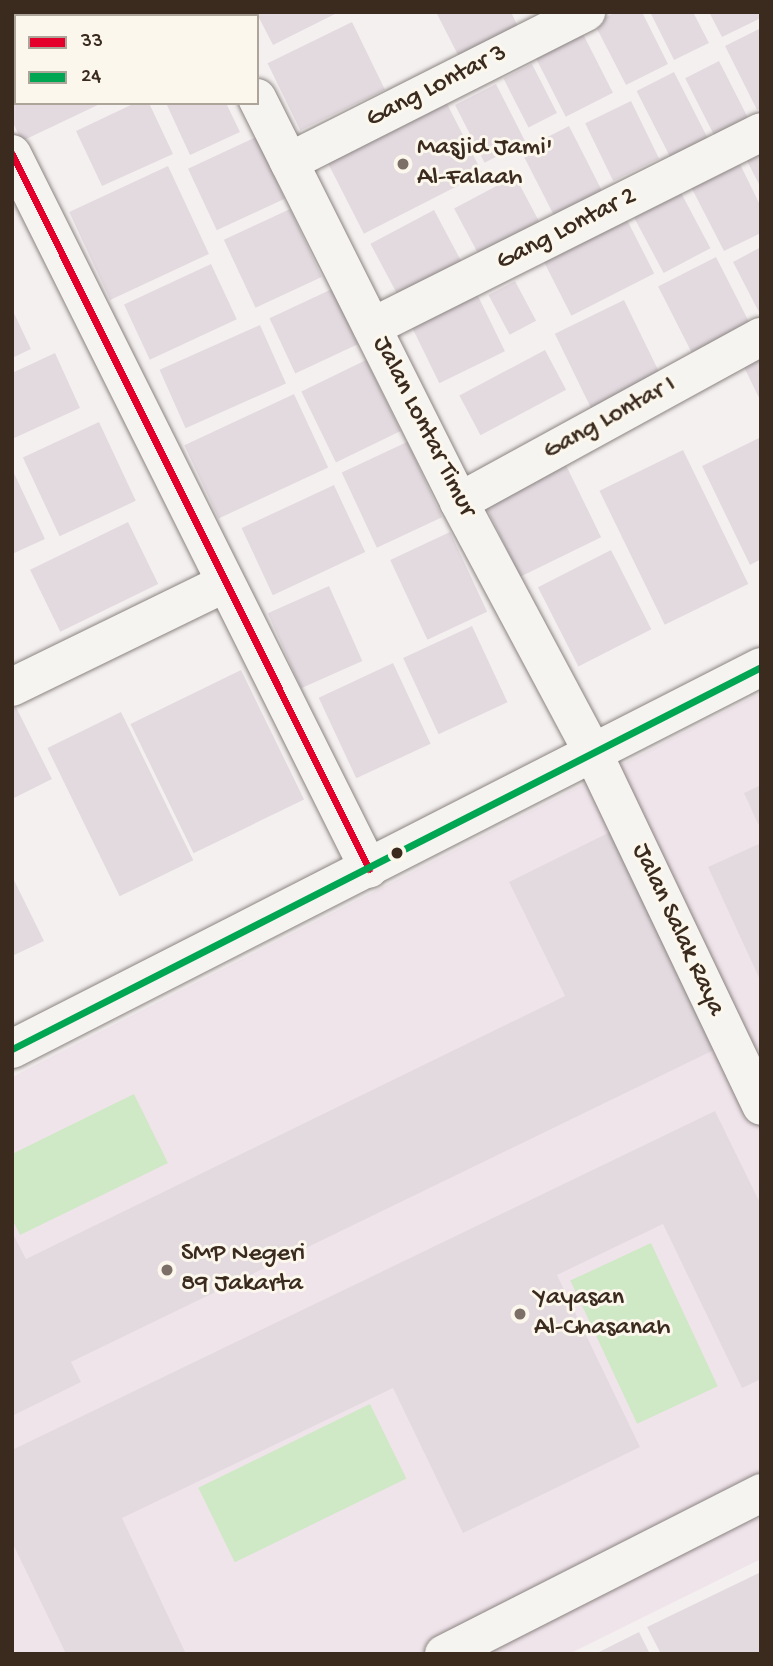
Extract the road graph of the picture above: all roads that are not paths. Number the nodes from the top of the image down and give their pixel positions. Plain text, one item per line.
1 (586, 12) edge
2 (259, 102) edge
3 (761, 132) edge
4 (12, 154) edge
5 (289, 162) junction
6 (372, 327) junction
7 (761, 337) edge
8 (459, 502) junction
9 (225, 583) junction
10 (761, 667) edge
11 (12, 687) edge
12 (593, 753) junction
13 (369, 869) junction
14 (12, 1049) edge
15 (761, 1106) edge
16 (761, 1493) edge
17 (444, 1654) edge

1 - 5 street, Gang Lontar 3
2 - 5 street, Jalan Lontar Timur
3 - 6 street, Gang Lontar 2
4 - 9 street
5 - 6 street, Jalan Lontar Timur
6 - 8 street, Jalan Lontar Timur
7 - 8 street, Gang Lontar I
8 - 12 street, Jalan Lontar Timur
9 - 11 street
9 - 13 street
10 - 12 street
12 - 13 street
12 - 15 street, Jalan Salak Raya
13 - 14 street
16 - 17 street

